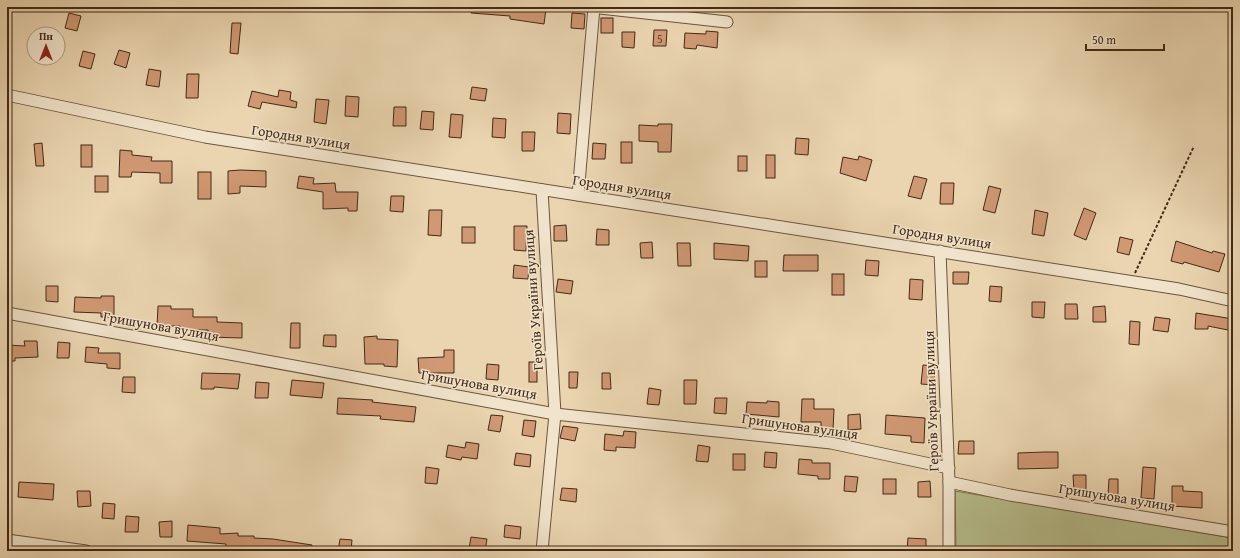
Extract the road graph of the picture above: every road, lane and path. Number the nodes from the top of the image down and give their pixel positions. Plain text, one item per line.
1 (593, 7) edge
2 (727, 22) dead end
3 (7, 95) edge
4 (1194, 146) dead end
5 (542, 190) junction
6 (578, 195) junction
7 (940, 250) junction
8 (1131, 281) junction
9 (1233, 301) edge
10 (7, 313) edge
11 (556, 414) junction
12 (949, 468) junction
13 (949, 482) junction
14 (1233, 532) edge
15 (7, 540) edge
16 (86, 551) edge
17 (542, 551) edge
18 (949, 551) edge

1 - 2 street
1 - 6 street
3 - 5 street, Городня вулиця
4 - 8 path
5 - 6 street, Городня вулиця
5 - 11 street, Героїв України вулиця
6 - 7 street, Городня вулиця
7 - 8 street, Городня вулиця
7 - 12 street, Героїв України вулиця
8 - 9 street, Городня вулиця
10 - 11 street, Гришунова вулиця
11 - 12 street, Гришунова вулиця
11 - 17 street, Героїв України вулиця
12 - 13 street, Героїв України вулиця
13 - 14 street, Гришунова вулиця
13 - 18 street, Героїв України вулиця
15 - 16 street

